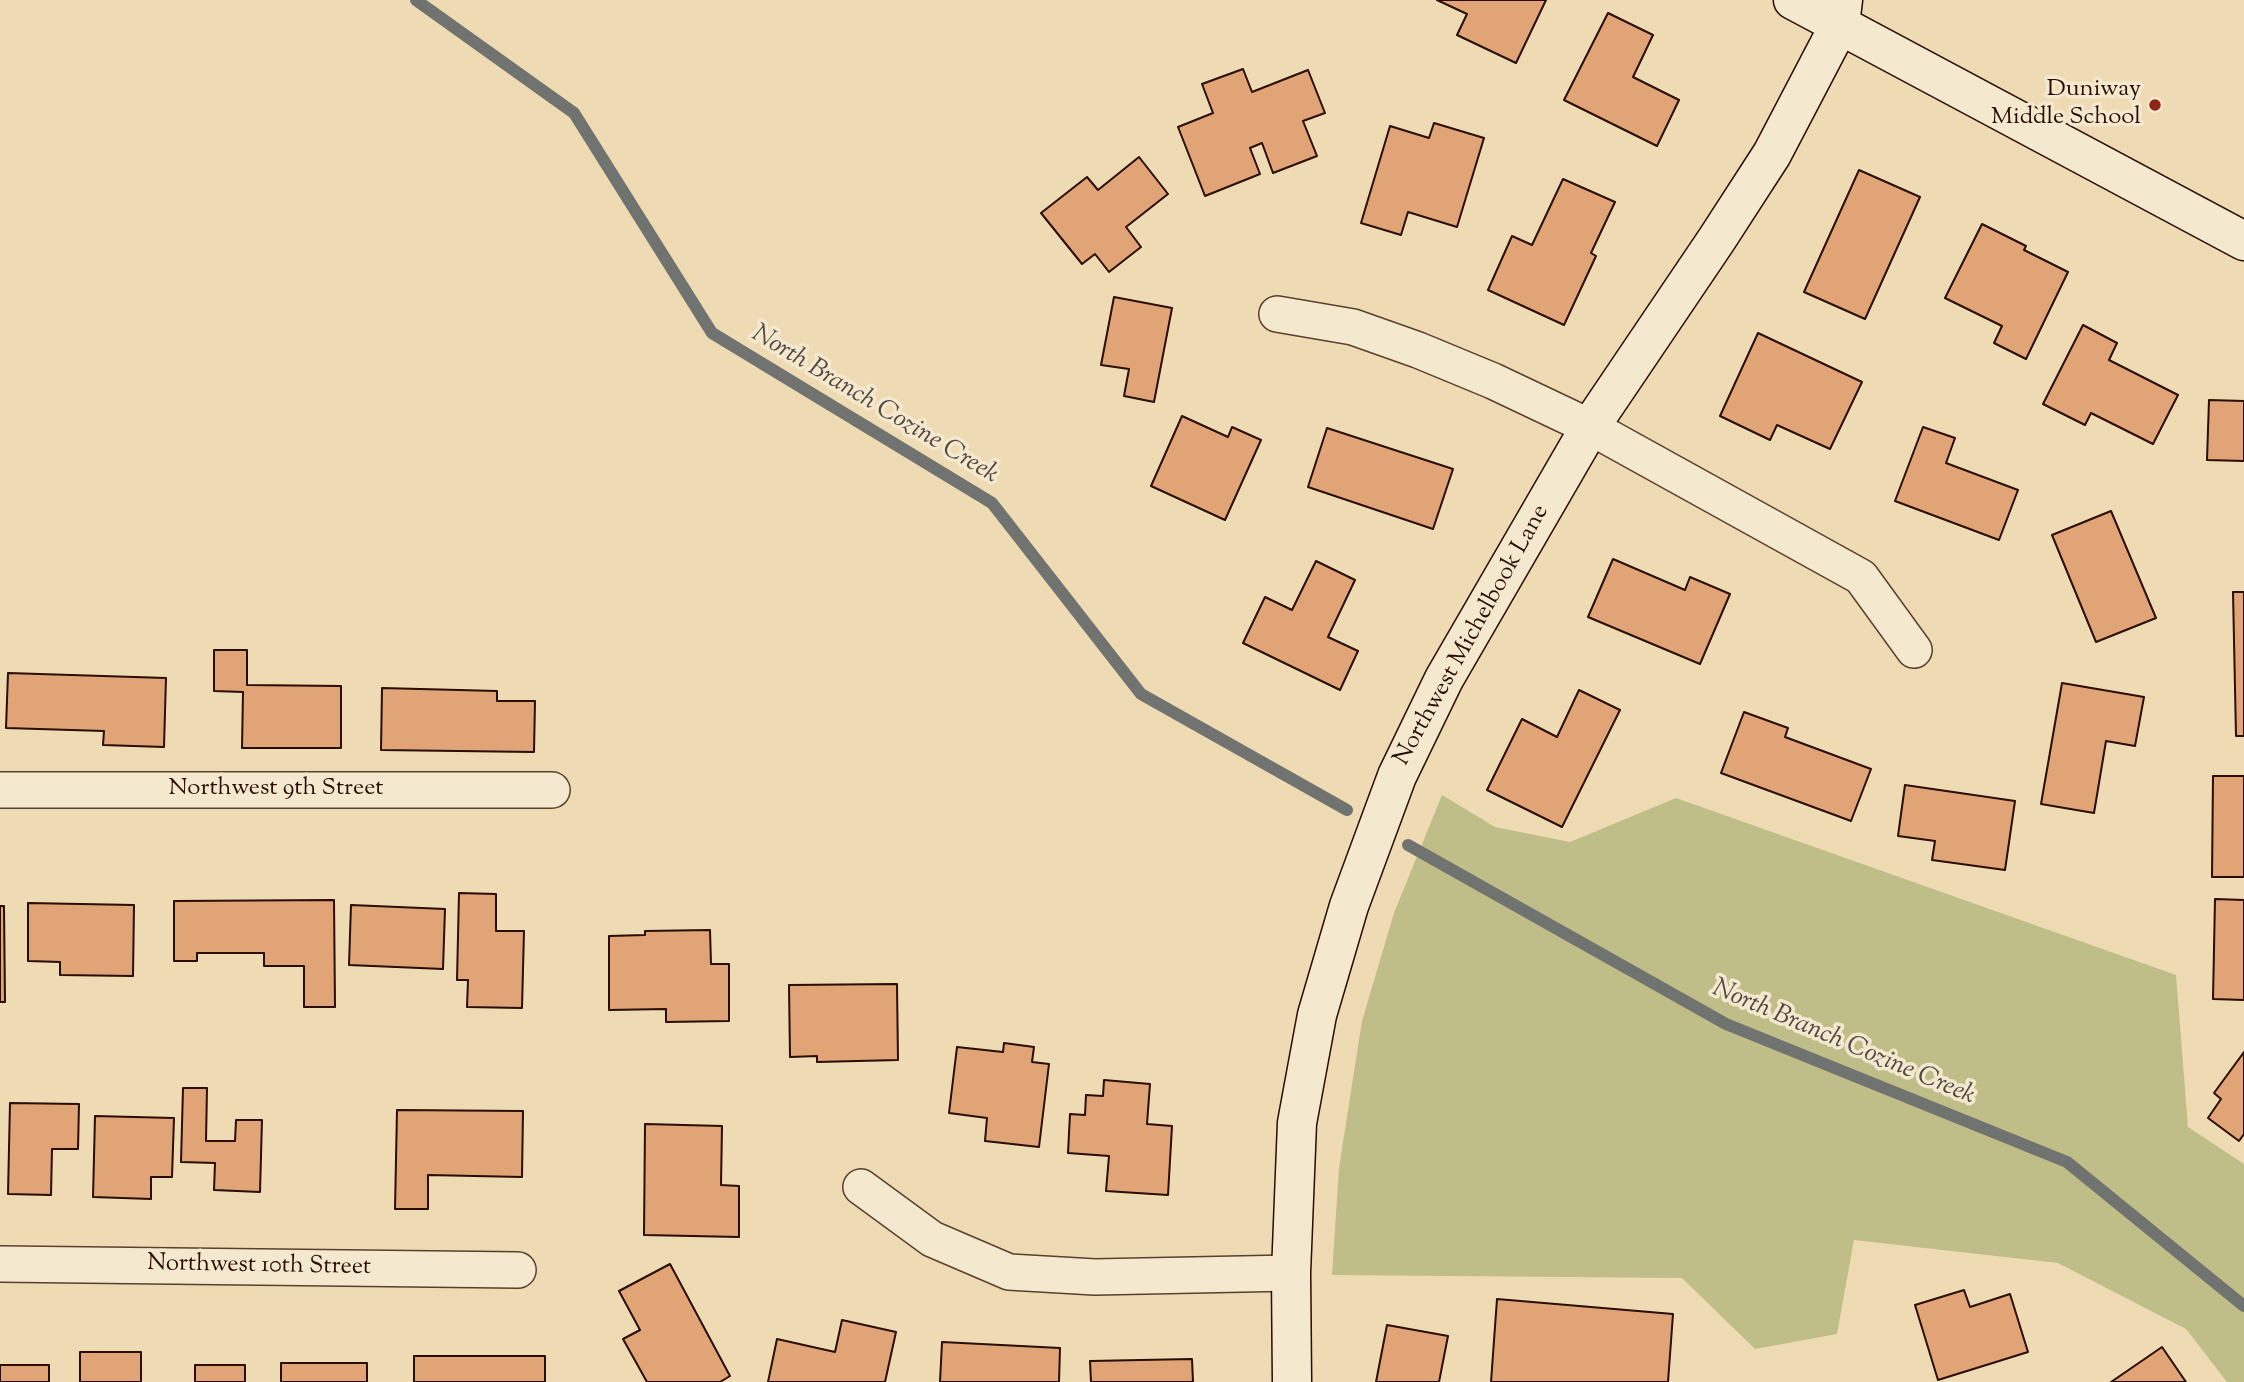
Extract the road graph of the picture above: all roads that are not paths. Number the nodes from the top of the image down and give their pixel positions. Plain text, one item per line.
1 (1793, 0) edge
2 (1842, 12) edge
3 (2244, 241) edge
4 (1277, 314) dead end
5 (1590, 427) junction
6 (1914, 650) dead end
7 (0, 790) edge
8 (552, 790) dead end
9 (861, 1187) dead end
10 (0, 1264) edge
11 (518, 1270) dead end
12 (1291, 1273) junction
13 (1292, 1382) edge

1 - 2 street
2 - 3 street
2 - 5 street, Northwest Michelbook Lane
4 - 5 street
5 - 6 street
5 - 12 street, Northwest Michelbook Lane
7 - 8 street, Northwest 9th Street
9 - 12 street
10 - 11 street, Northwest 10th Street
12 - 13 street, Northwest Michelbook Lane

